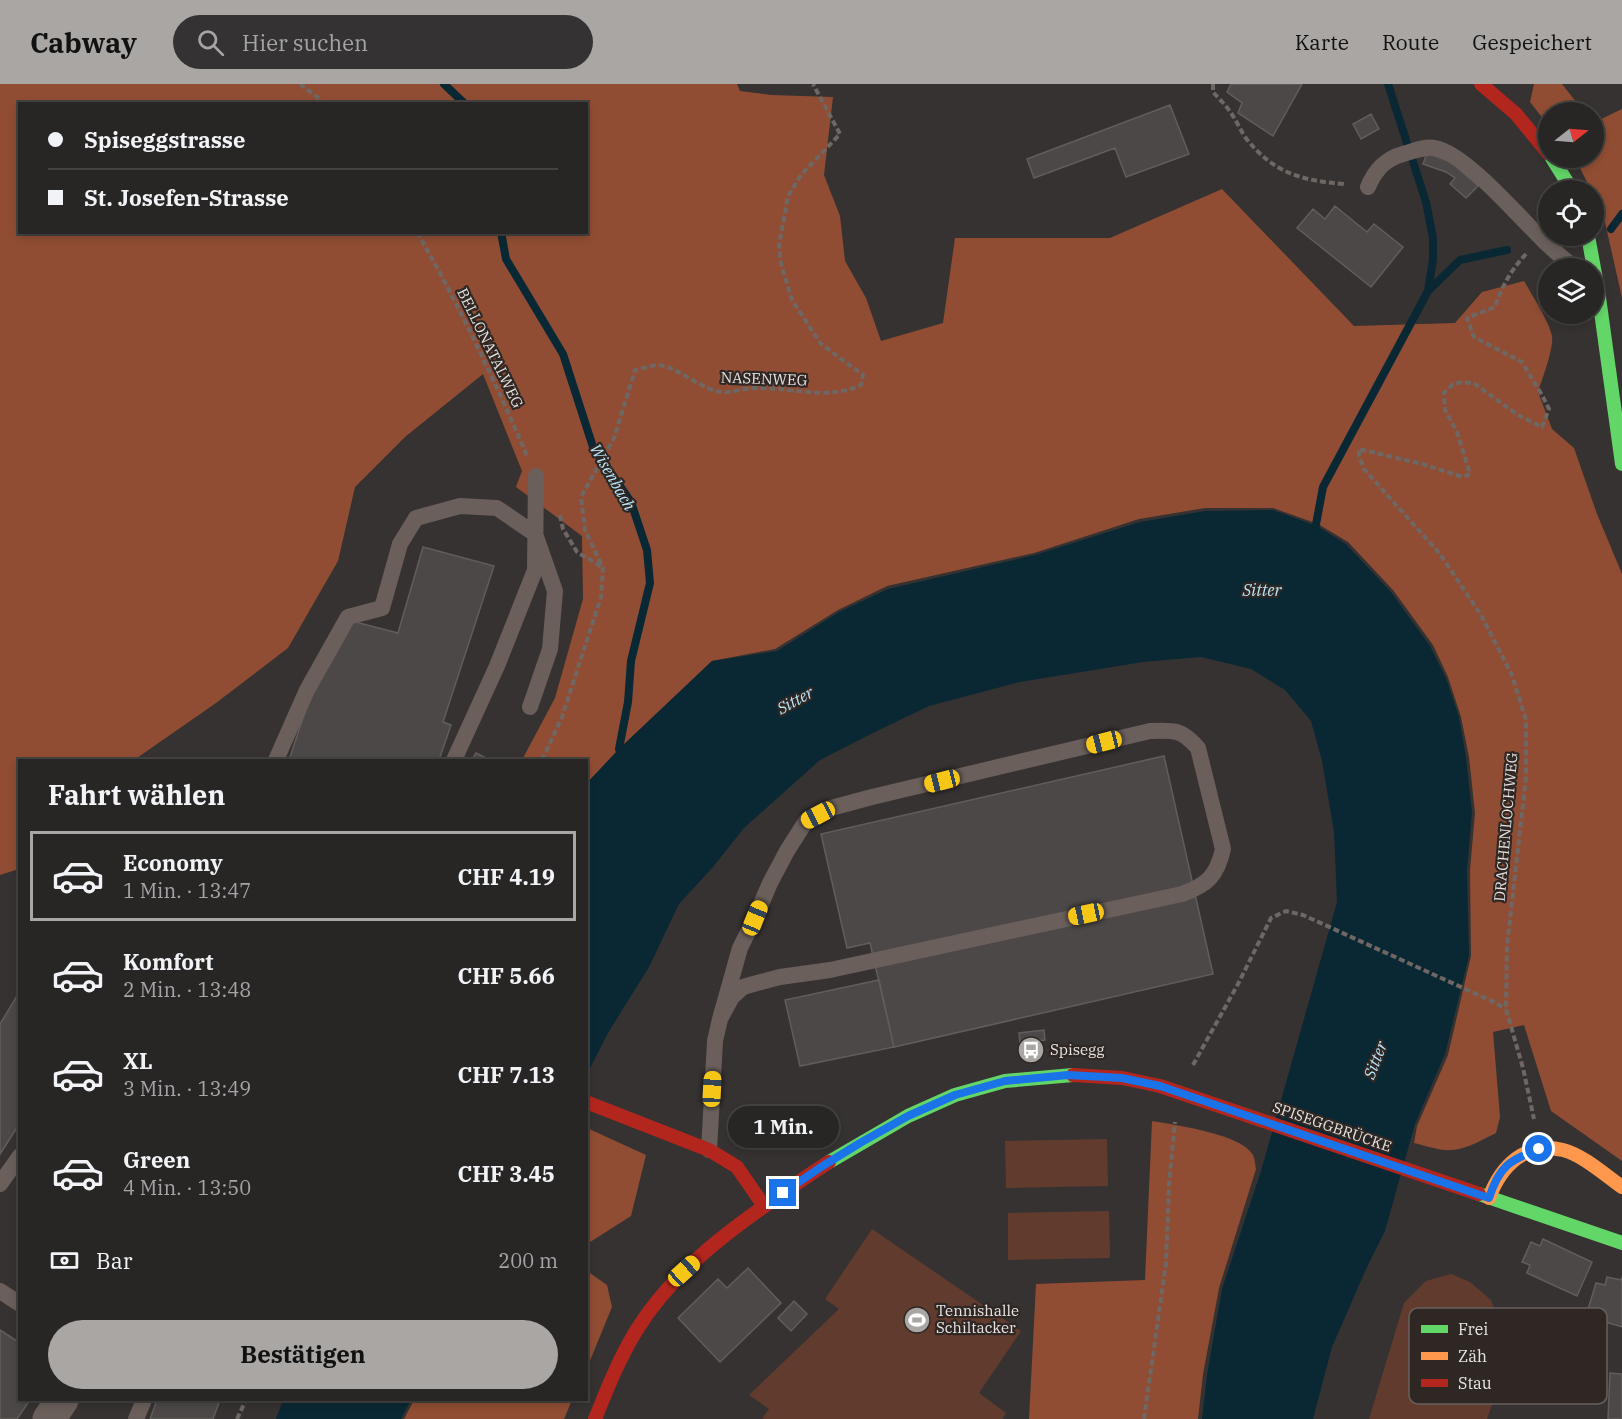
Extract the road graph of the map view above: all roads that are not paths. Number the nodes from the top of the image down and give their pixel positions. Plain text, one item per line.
1 (1481, 84) edge
2 (1538, 141) edge
3 (1368, 186) dead end
4 (1563, 258) edge
5 (1601, 324) edge
6 (1622, 464) edge
7 (536, 476) road end
8 (535, 534) junction
9 (530, 707) dead end
10 (276, 759) edge
11 (454, 759) edge
12 (720, 1019) junction
13 (588, 1103) edge
14 (709, 1150) junction
15 (18, 1159) edge
16 (0, 1185) edge
17 (1622, 1187) edge
18 (1489, 1198) junction
19 (764, 1206) junction
20 (1622, 1244) edge
21 (0, 1291) edge
22 (18, 1303) edge
23 (61, 1401) edge
24 (144, 1401) edge
25 (49, 1419) edge
26 (136, 1419) edge
27 (595, 1419) edge

1 - 2 street
3 - 4 lane
5 - 6 street
7 - 8 lane
8 - 9 lane
8 - 10 lane
8 - 11 lane
12 - 12 lane
12 - 14 lane
13 - 14 street
14 - 19 street
15 - 16 lane
17 - 18 street
18 - 19 street, SPISEGGBRÜCKE
18 - 20 street, SPISEGGBRÜCKE
19 - 27 street, SPISEGGBRÜCKE
21 - 22 lane
23 - 25 street
24 - 26 lane

